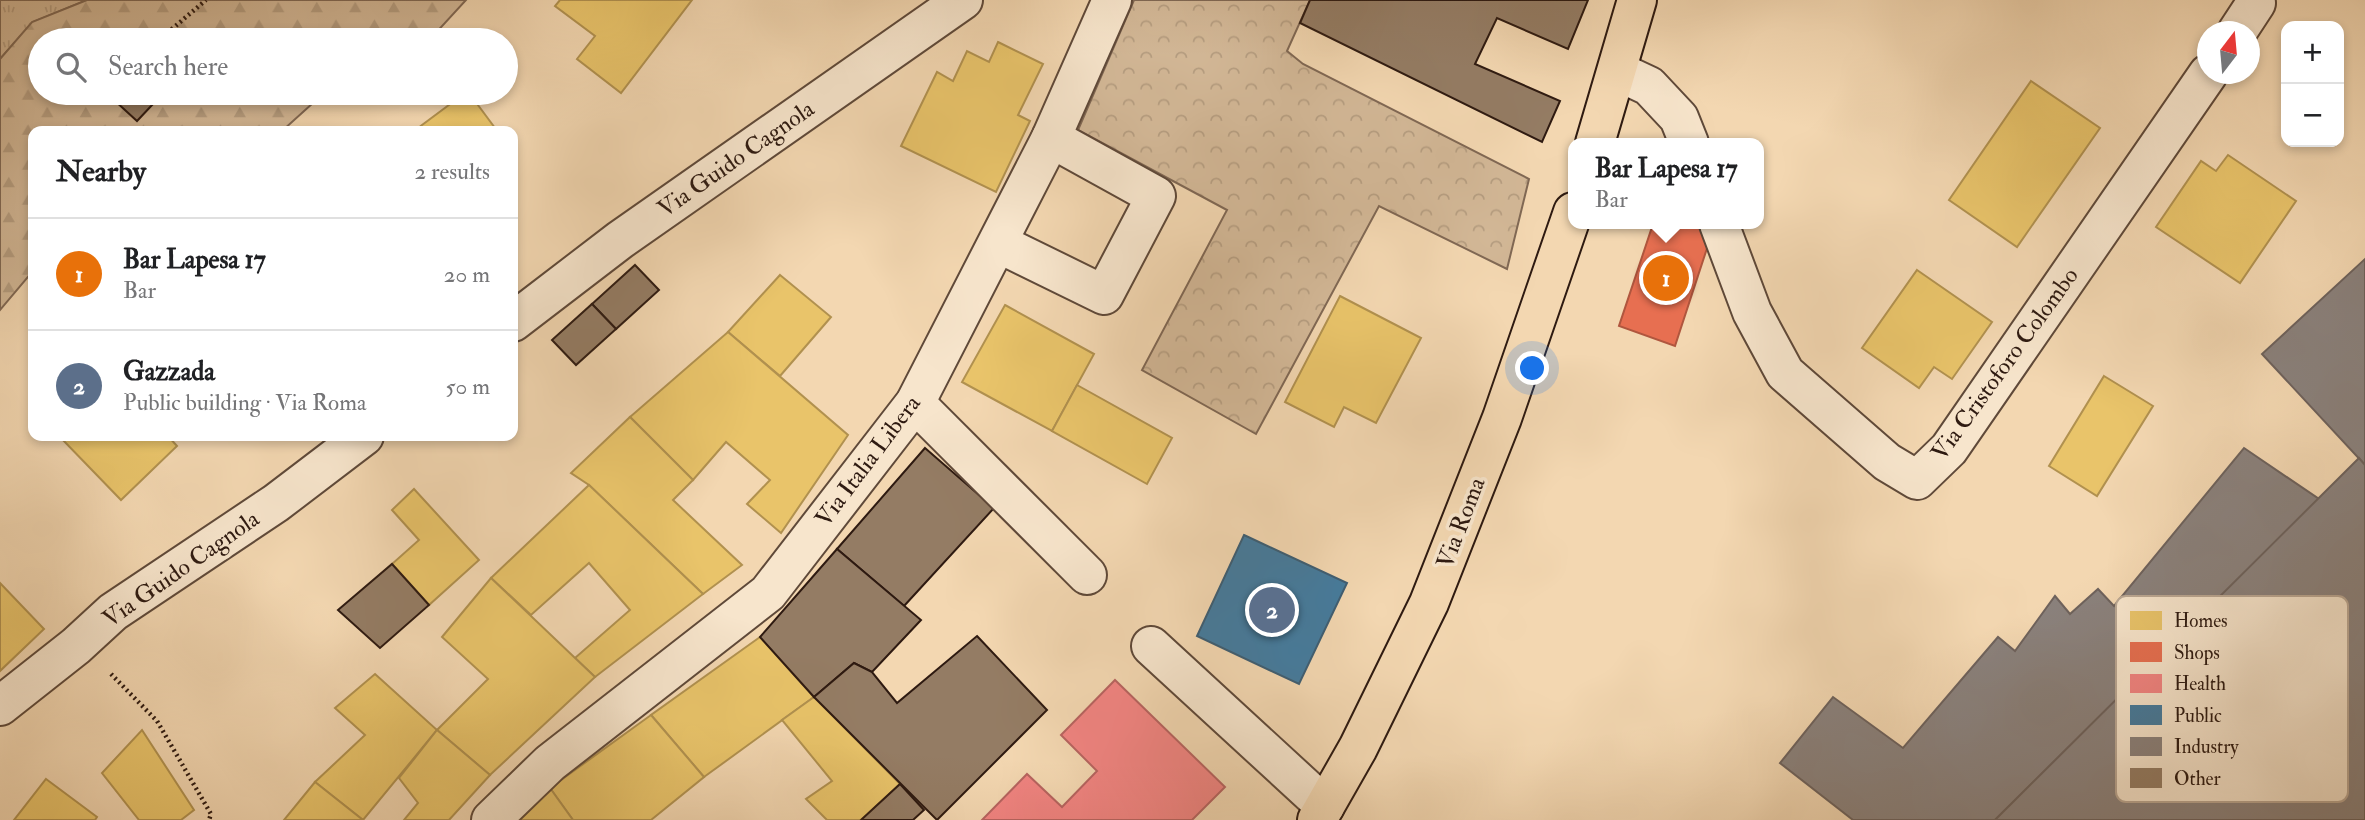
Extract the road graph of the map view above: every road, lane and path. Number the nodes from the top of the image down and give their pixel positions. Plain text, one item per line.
1 (206, 0) edge
2 (963, 0) edge
3 (1112, 0) edge
4 (1637, 0) edge
5 (173, 28) edge
6 (1617, 71) junction
7 (2201, 84) edge
8 (1051, 138) junction
9 (1597, 138) edge
10 (1687, 138) edge
11 (1568, 227) edge
12 (1721, 229) edge
13 (998, 243) junction
14 (518, 318) edge
15 (915, 403) junction
16 (357, 441) edge
17 (1087, 575) dead end
18 (1151, 646) dead end
19 (104, 667) dead end
20 (0, 706) edge
21 (1321, 813) edge
22 (209, 820) edge
23 (491, 820) edge

1 - 5 path
2 - 14 street, Via Guido Cagnola
3 - 8 street, Via Italia Libera
4 - 6 main road
6 - 9 main road
6 - 10 street
7 - 12 street, Via Cristoforo Colombo
8 - 13 street, Via Italia Libera
8 - 13 street
11 - 21 main road, Via Roma
13 - 15 street, Via Italia Libera
15 - 17 street
15 - 23 street, Via Italia Libera
16 - 20 street, Via Guido Cagnola
18 - 21 street
19 - 22 path

